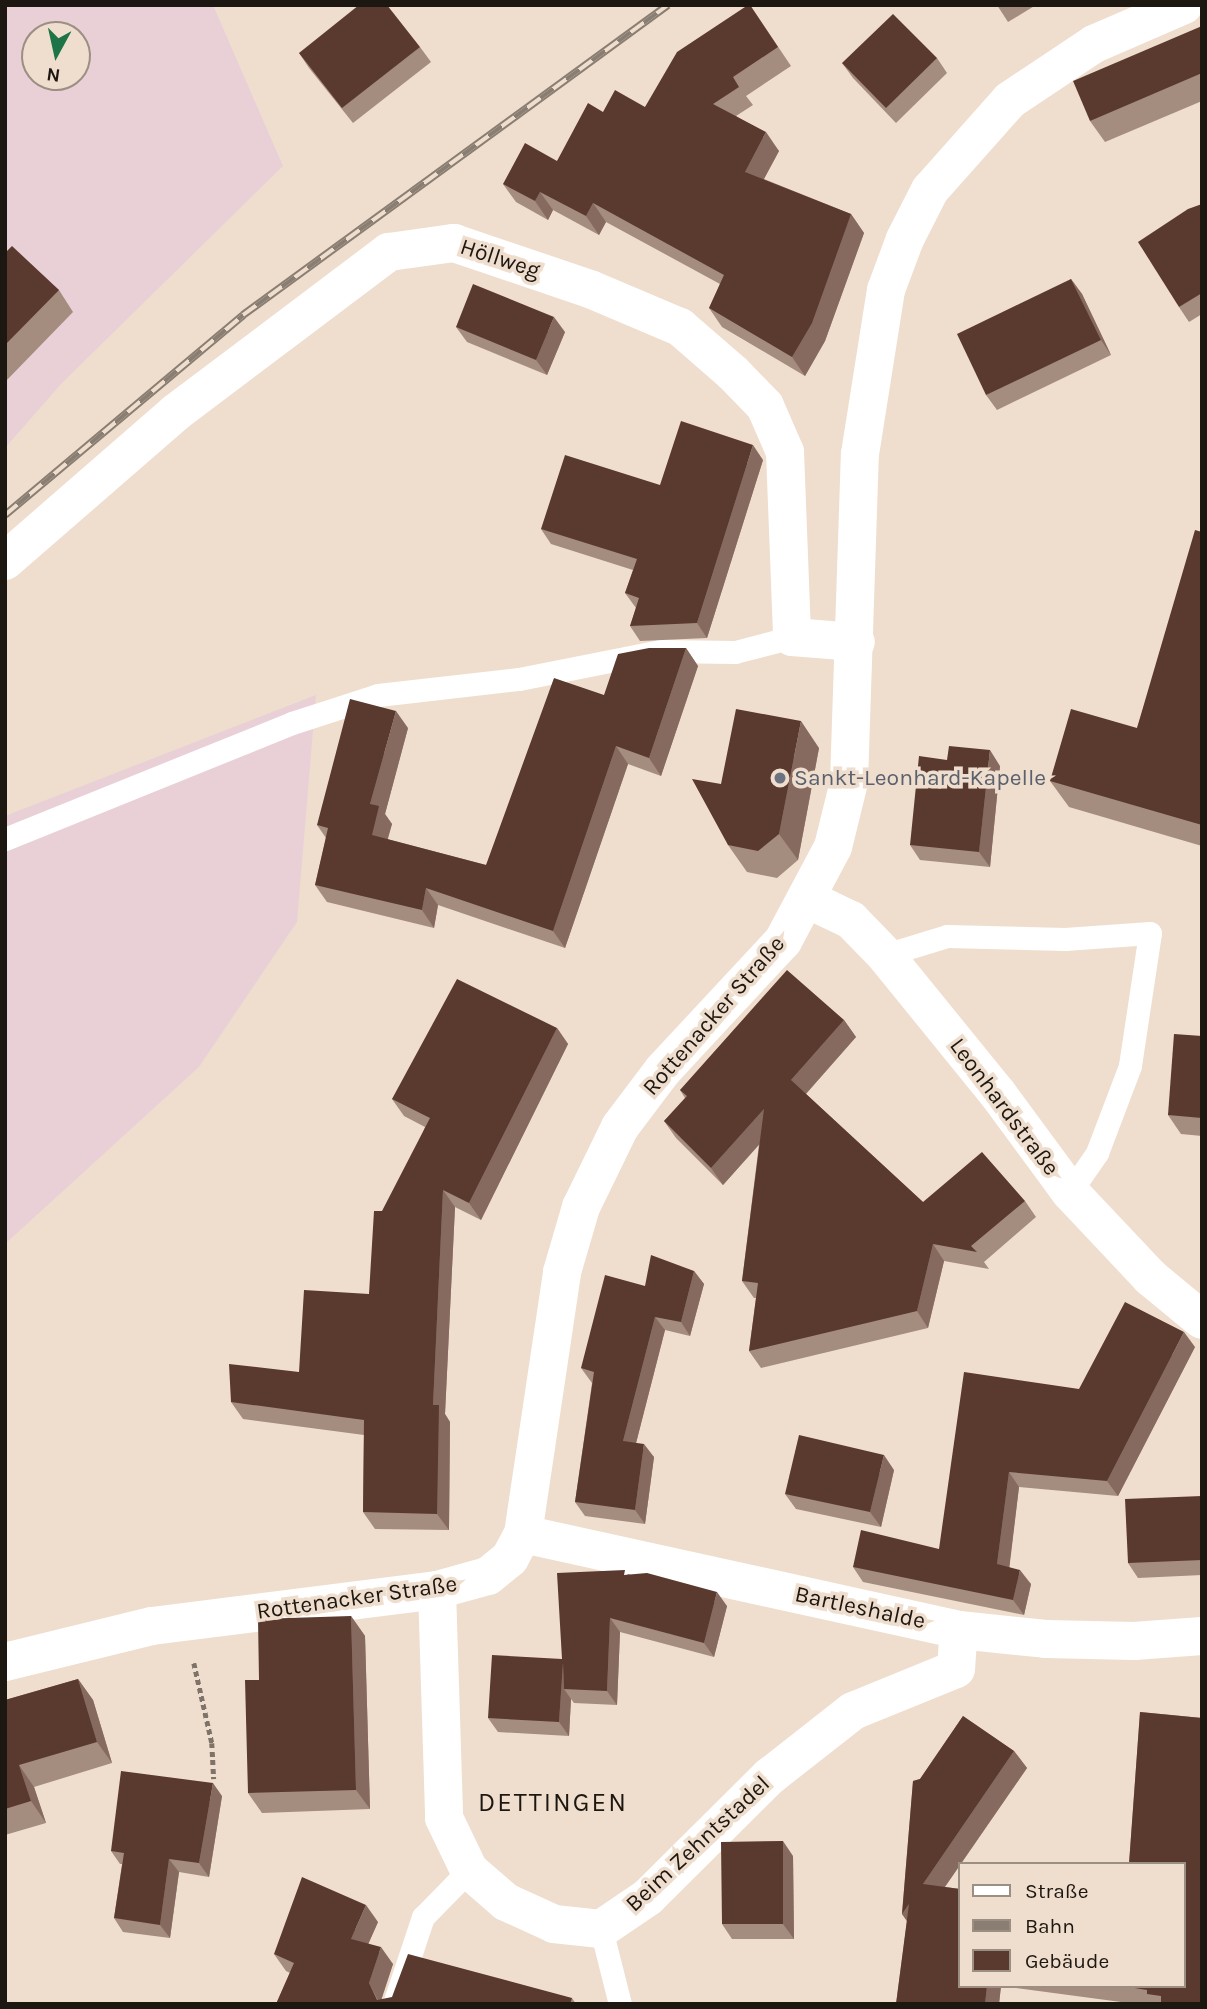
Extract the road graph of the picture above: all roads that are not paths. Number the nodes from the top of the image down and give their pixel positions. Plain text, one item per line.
1 (1184, 5) edge
2 (5, 561) edge
3 (792, 637) junction
4 (856, 642) junction
5 (5, 839) edge
6 (807, 899) junction
7 (884, 955) junction
8 (1070, 1192) junction
9 (1202, 1320) edge
10 (523, 1534) junction
11 (437, 1590) junction
12 (960, 1630) junction
13 (1202, 1636) edge
14 (5, 1662) edge
15 (469, 1871) junction
16 (601, 1929) junction
17 (394, 2004) edge
18 (620, 2004) edge

1 - 4 street, Rottenacker Straße
2 - 3 street, Höllweg
3 - 4 street
3 - 5 lane
4 - 6 street, Rottenacker Straße
6 - 7 street, Leonhardstraße
6 - 10 street, Rottenacker Straße
7 - 8 street, Leonhardstraße
7 - 8 lane
8 - 9 street, Leonhardstraße
10 - 11 street, Rottenacker Straße
10 - 12 street, Bartleshalde
11 - 14 street, Rottenacker Straße
11 - 15 street
12 - 13 street, Bartleshalde
12 - 16 street, Beim Zehntstadel
15 - 16 street
15 - 17 lane
16 - 18 lane

